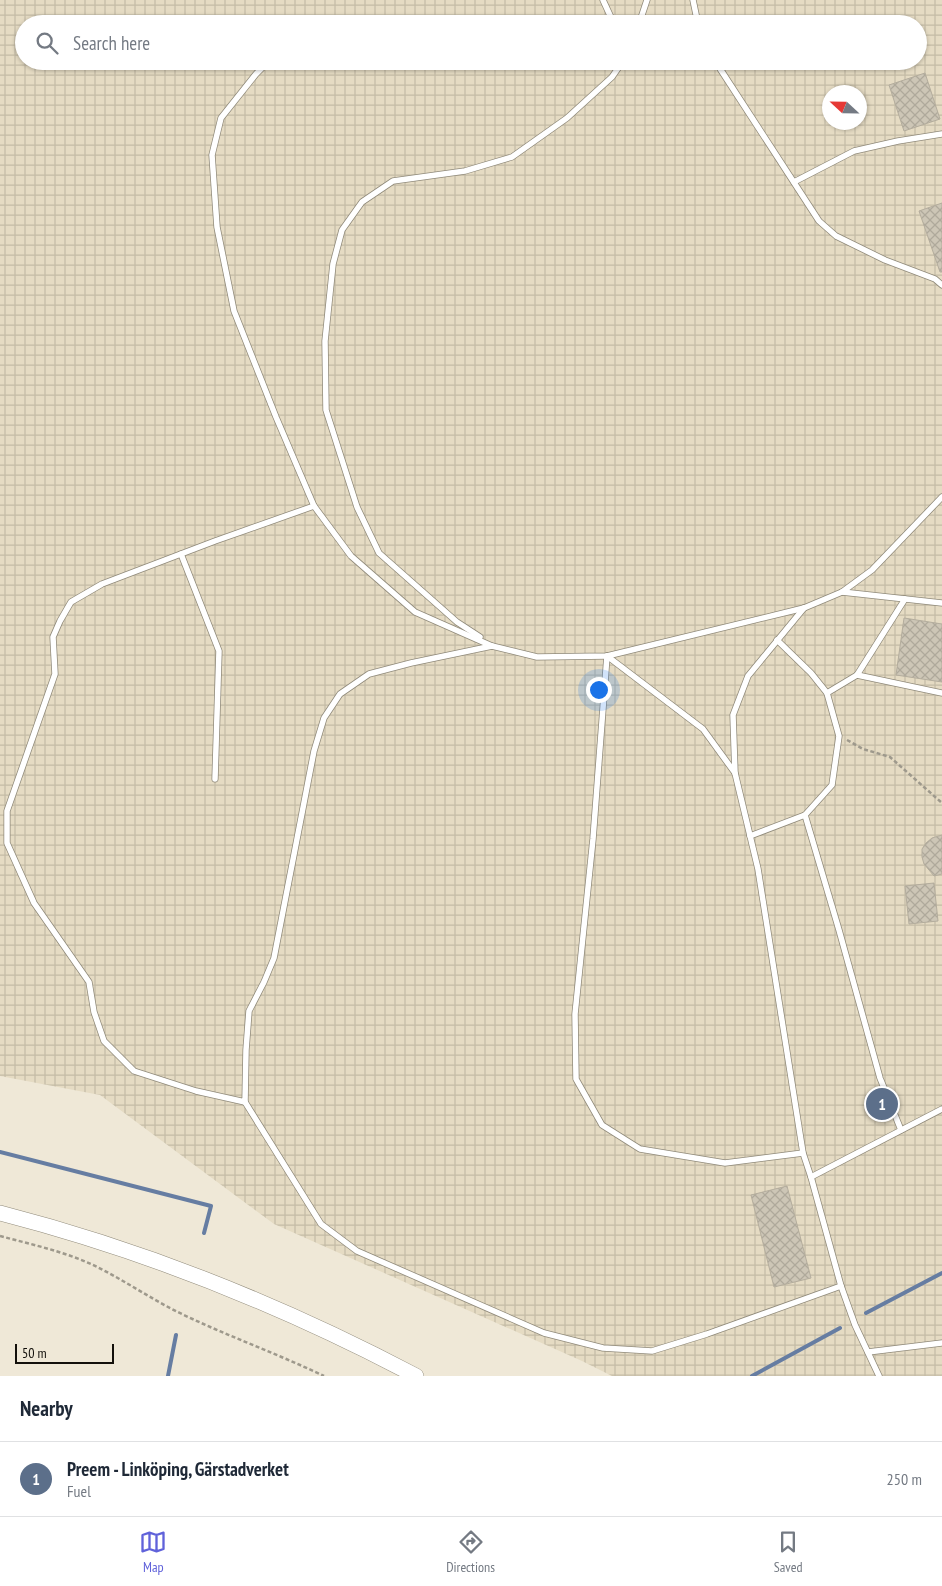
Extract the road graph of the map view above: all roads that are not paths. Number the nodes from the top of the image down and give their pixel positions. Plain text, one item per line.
1 (603, 0) edge
2 (647, 0) edge
3 (693, 0) edge
4 (610, 15) edge
5 (642, 15) edge
6 (696, 15) edge
7 (260, 70) edge
8 (616, 70) edge
9 (721, 70) edge
10 (942, 134) edge
11 (794, 182) junction
12 (942, 285) edge
13 (942, 497) edge
14 (314, 506) junction
15 (181, 554) junction
16 (842, 592) junction
17 (905, 599) junction
18 (942, 603) edge
19 (804, 608) junction
20 (777, 640) junction
21 (492, 646) junction
22 (607, 656) junction
23 (857, 675) junction
24 (827, 693) junction
25 (942, 693) edge
26 (735, 773) junction
27 (215, 779) dead end
28 (805, 815) junction
29 (750, 836) junction
30 (245, 1102) junction
31 (942, 1109) edge
32 (901, 1130) junction
33 (803, 1153) junction
34 (811, 1177) junction
35 (0, 1213) edge
36 (840, 1286) junction
37 (942, 1343) edge
38 (868, 1352) junction
39 (416, 1376) edge
40 (879, 1376) edge

1 - 4 lane
2 - 5 lane
3 - 6 lane
7 - 14 lane
8 - 21 lane
9 - 11 lane
10 - 11 lane
11 - 12 lane
13 - 16 lane
14 - 15 lane
14 - 21 lane
15 - 27 lane
15 - 30 lane
16 - 17 lane
16 - 19 lane
17 - 18 lane
17 - 23 lane
19 - 20 lane
19 - 22 lane
20 - 24 lane
20 - 26 lane
21 - 22 lane
21 - 30 lane
22 - 26 lane
22 - 33 lane
23 - 24 lane
23 - 25 lane
24 - 28 lane
26 - 29 lane
28 - 29 lane
28 - 32 lane
29 - 33 lane
30 - 36 lane
31 - 32 lane
32 - 34 lane
33 - 34 lane
34 - 36 lane
35 - 39 street
36 - 38 lane
37 - 38 lane
38 - 40 lane

